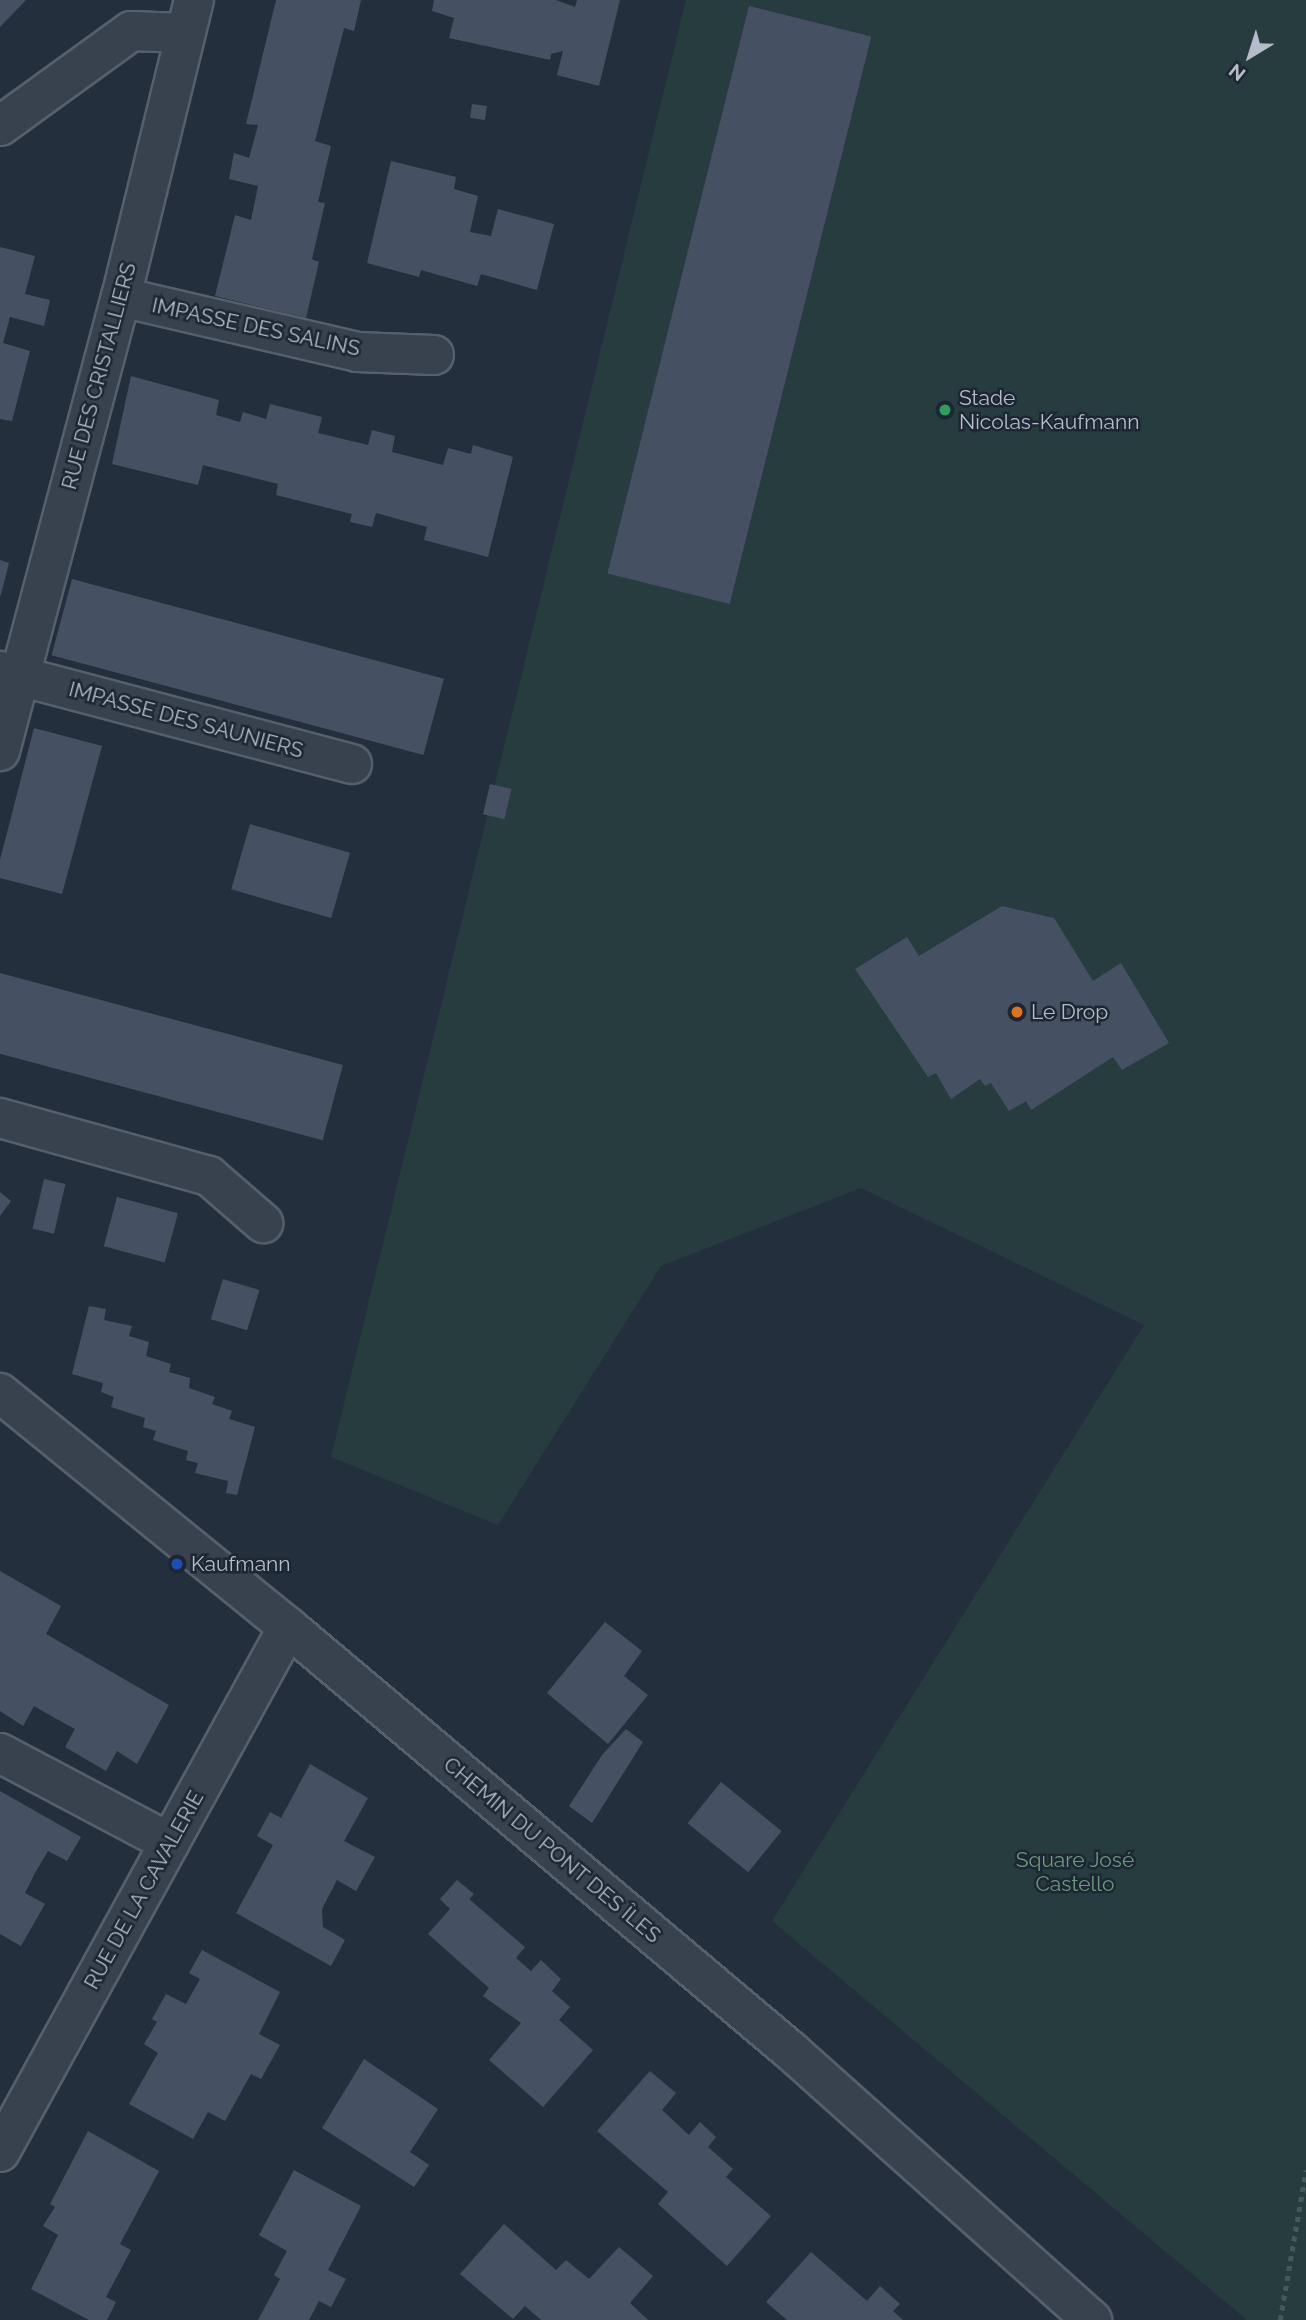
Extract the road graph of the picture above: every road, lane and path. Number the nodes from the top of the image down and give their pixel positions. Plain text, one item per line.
1 (190, 16) edge
2 (0, 126) edge
3 (121, 297) junction
4 (434, 355) dead end
5 (10, 673) edge
6 (0, 751) edge
7 (352, 764) dead end
8 (0, 1118) edge
9 (262, 1223) dead end
10 (0, 1393) edge
11 (288, 1627) junction
12 (0, 1753) edge
13 (170, 1843) junction
14 (0, 2152) edge
15 (1306, 2170) edge
16 (1092, 2320) edge
17 (1280, 2320) edge

1 - 2 street
1 - 3 street, RUE DES CRISTALLIERS
3 - 4 street, IMPASSE DES SALINS
3 - 5 street, RUE DES CRISTALLIERS
5 - 6 street, RUE DES CRISTALLIERS
5 - 7 street, IMPASSE DES SAUNIERS
8 - 9 street
10 - 11 street, CHEMIN DU PONT DES ÎLES
11 - 13 street, RUE DE LA CAVALERIE
11 - 16 street, CHEMIN DU PONT DES ÎLES
12 - 13 street
13 - 14 street, RUE DE LA CAVALERIE
15 - 17 path

